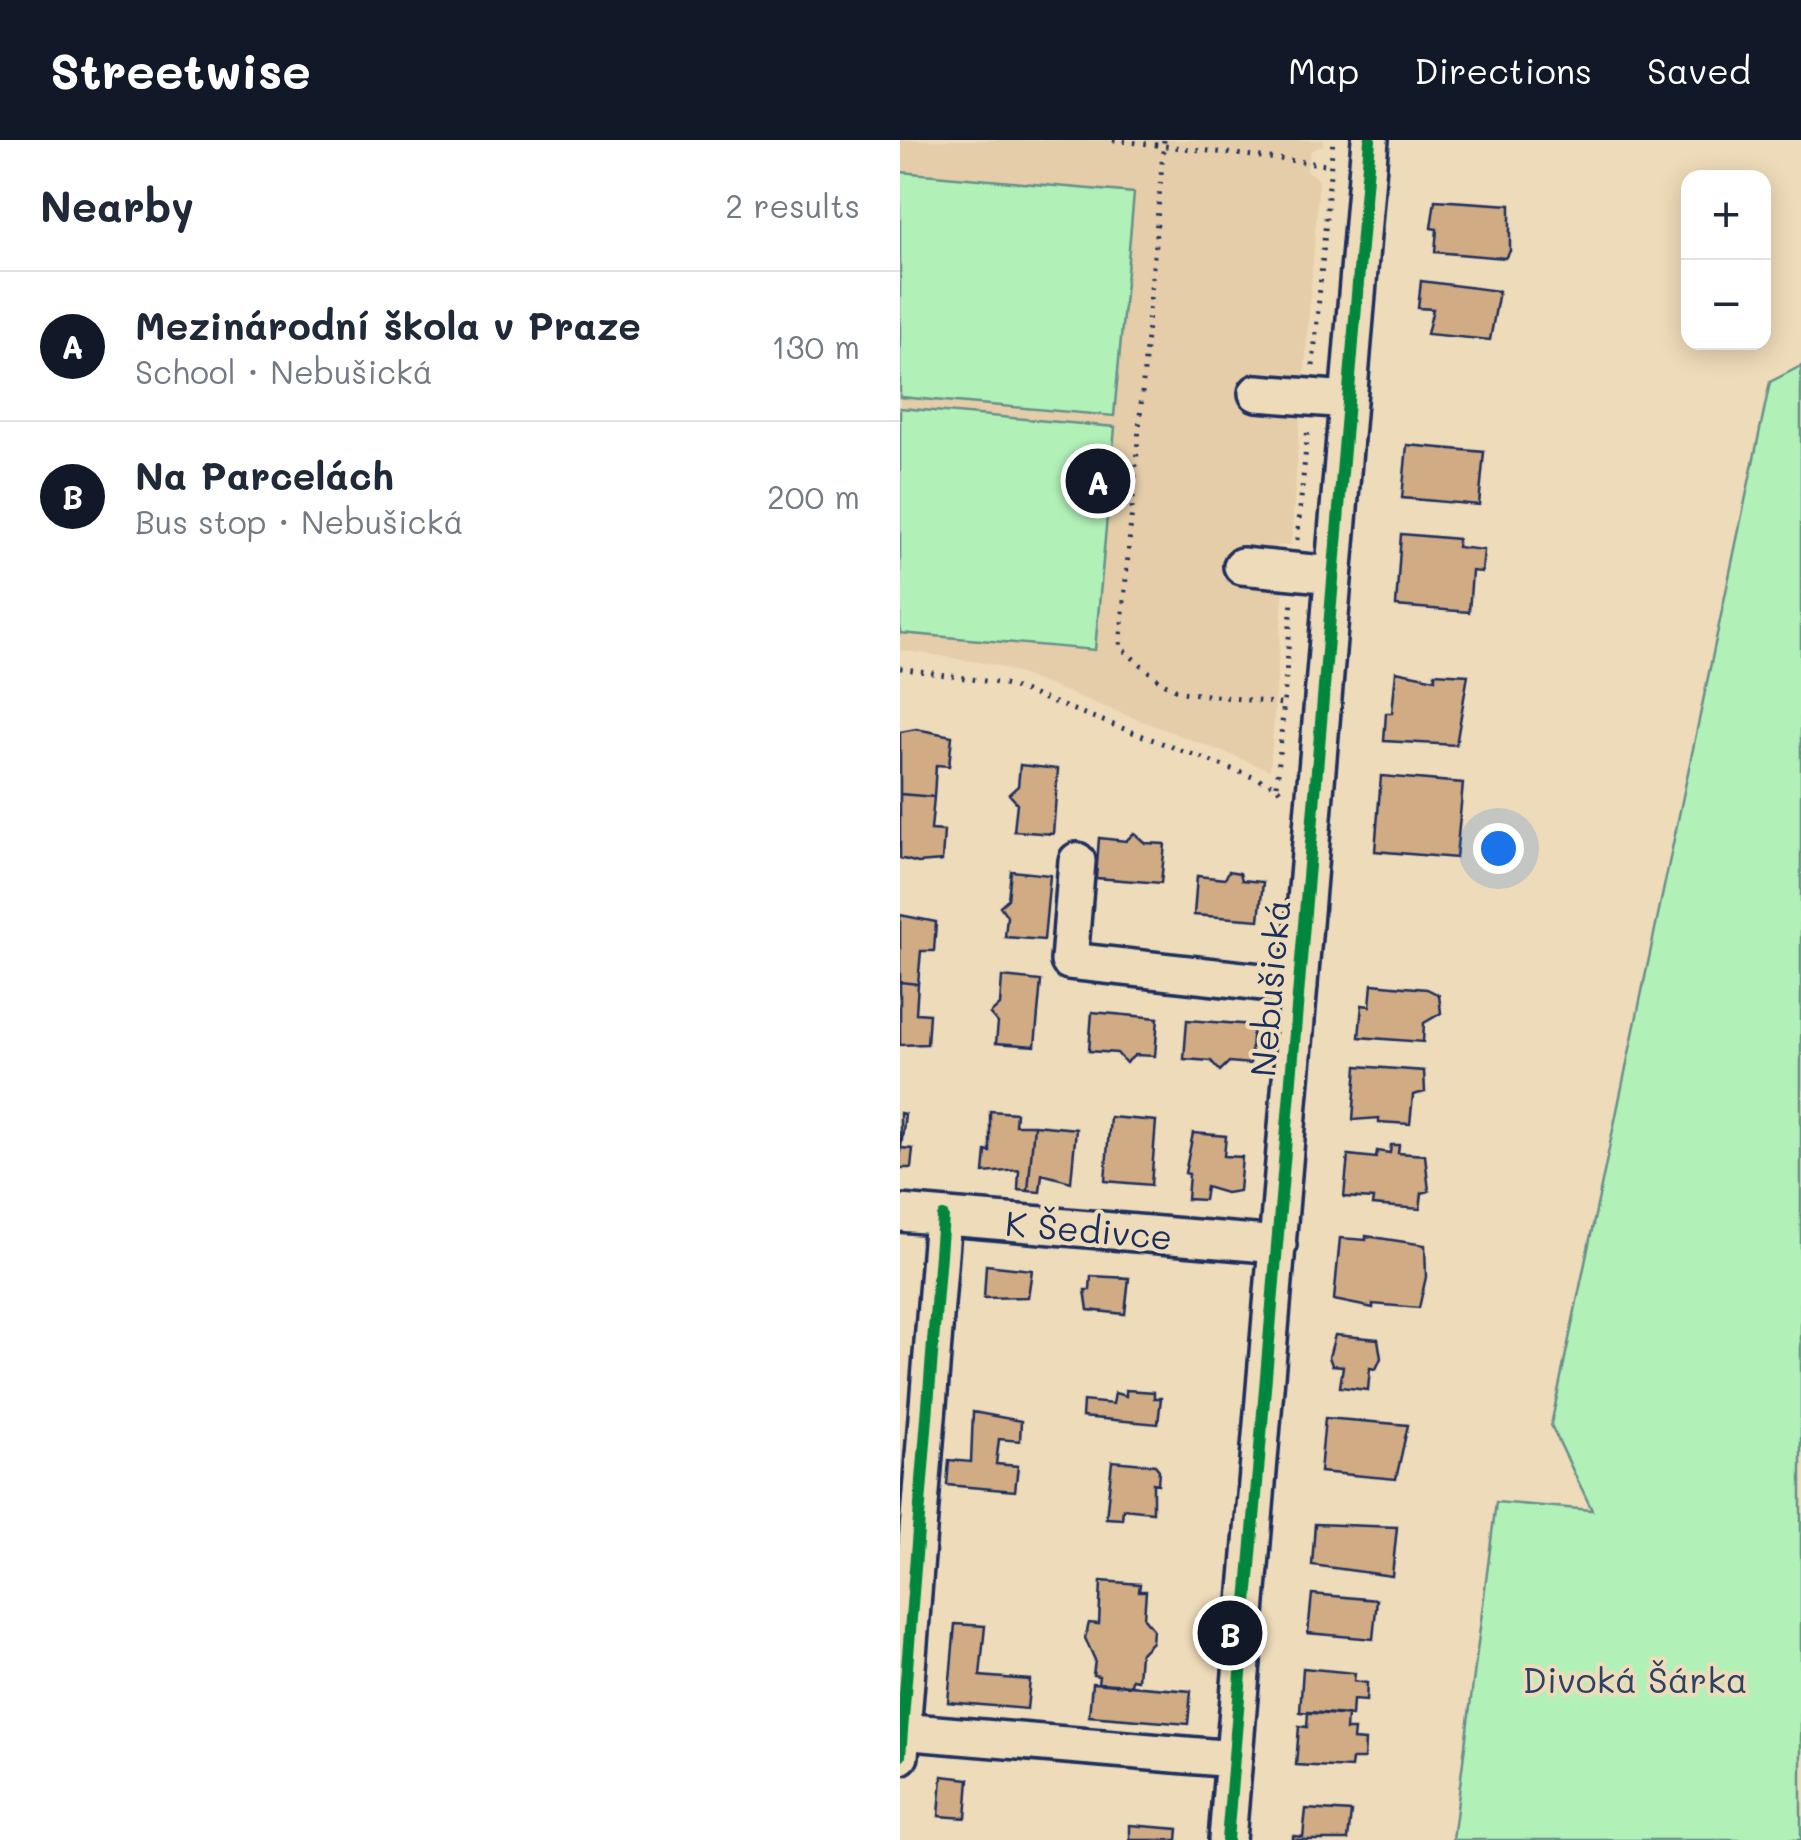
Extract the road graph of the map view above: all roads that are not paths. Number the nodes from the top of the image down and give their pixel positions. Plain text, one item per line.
1 (1370, 140) edge
2 (1258, 393) dead end
3 (1348, 400) junction
4 (1242, 566) dead end
5 (1333, 575) junction
6 (1077, 861) dead end
7 (1299, 986) junction
8 (900, 1213) edge
9 (943, 1217) junction
10 (1278, 1245) junction
11 (901, 1739) edge
12 (1234, 1759) junction
13 (1228, 1840) edge

1 - 3 street, Nebušická
2 - 3 street
3 - 5 street, Nebušická
4 - 5 street
5 - 7 street, Nebušická
6 - 7 street, Nebušická
7 - 10 street, Nebušická
8 - 9 street, K Šedivce
9 - 10 street, K Šedivce
9 - 11 street
10 - 12 street, Nebušická
11 - 12 street
12 - 13 street, Nebušická

